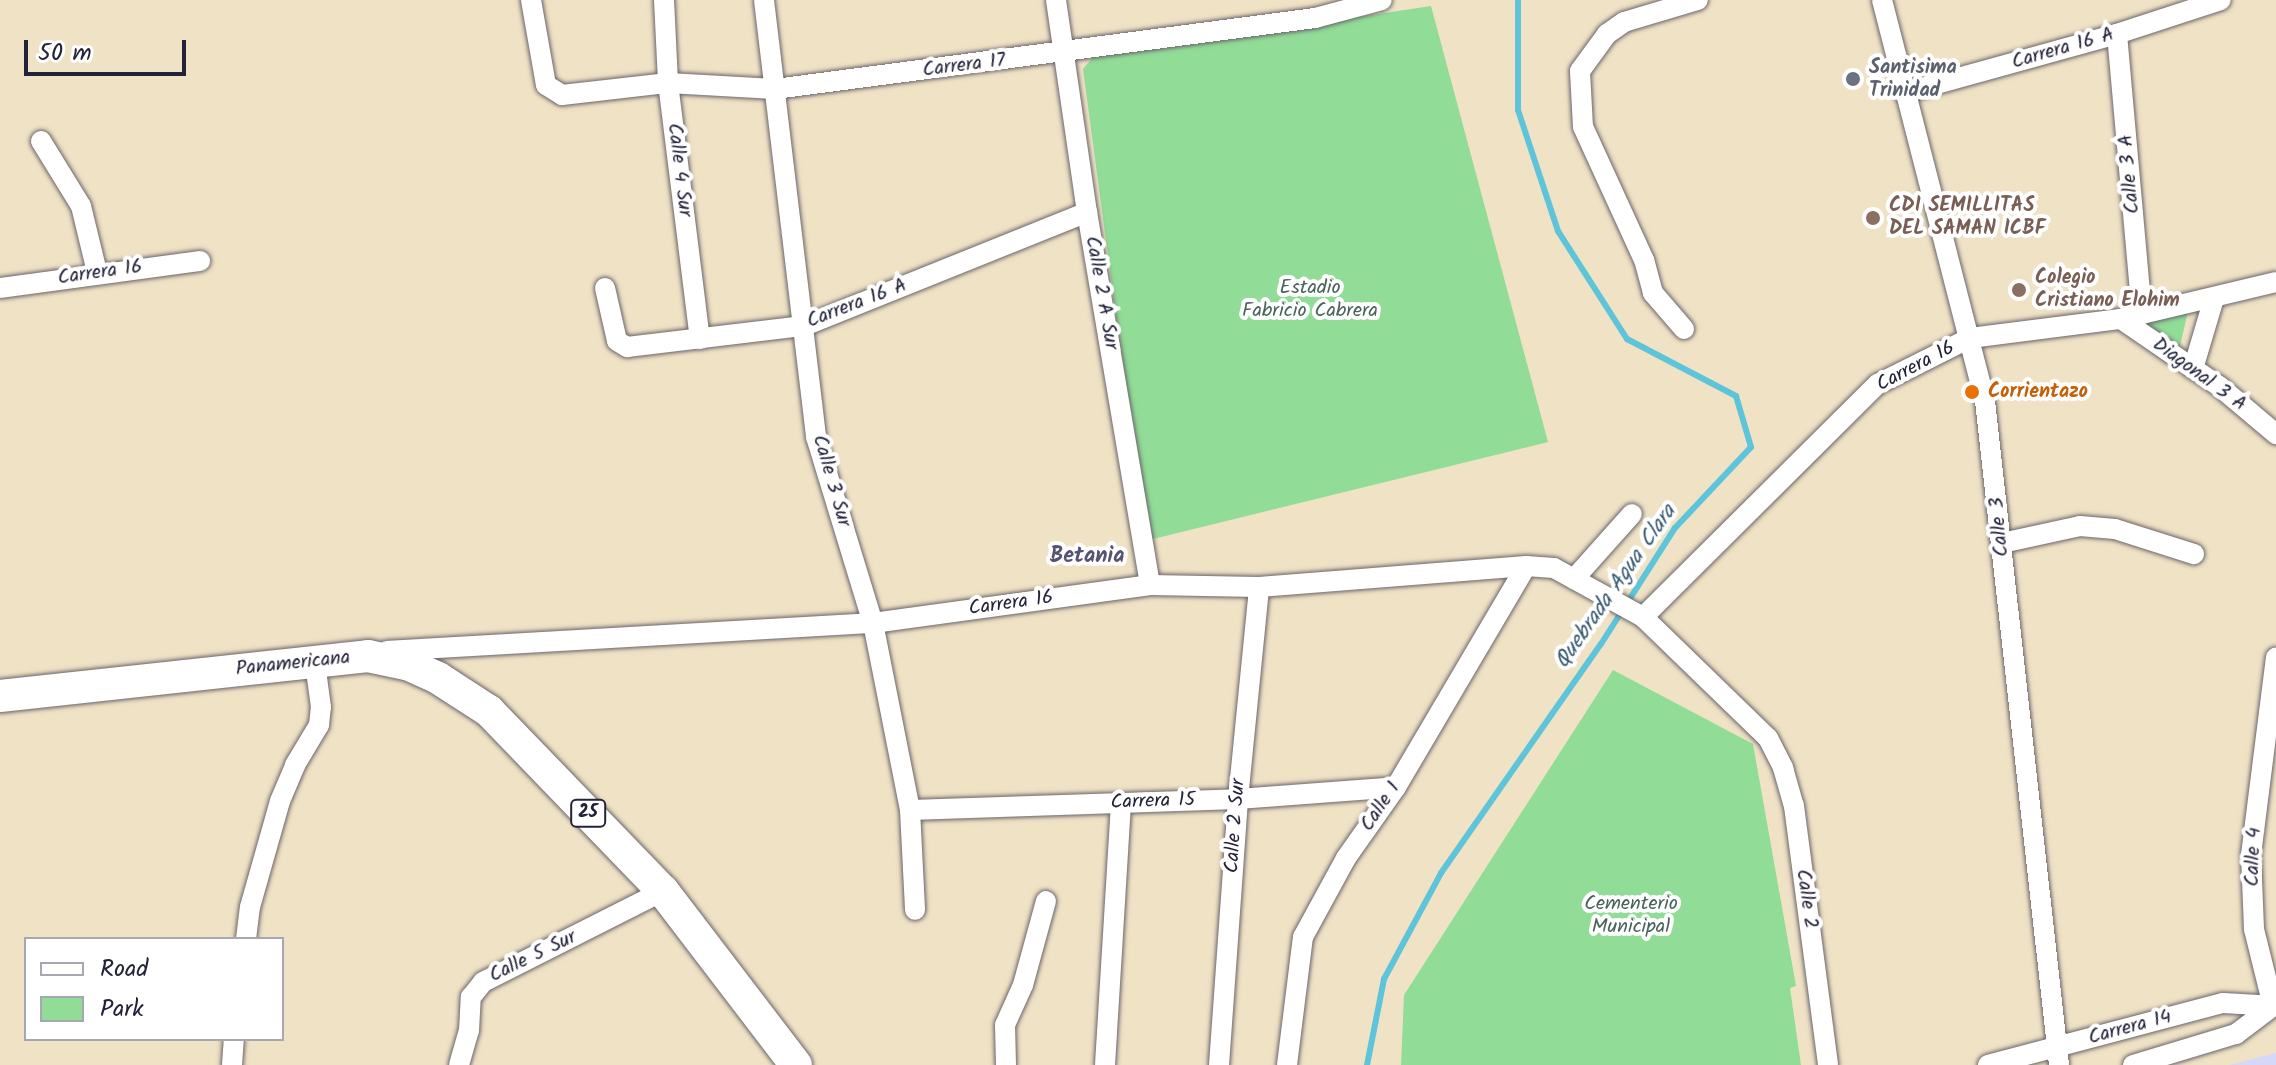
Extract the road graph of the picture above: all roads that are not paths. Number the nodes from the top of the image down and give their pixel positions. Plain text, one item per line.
1 (531, 0) edge
2 (664, 0) edge
3 (764, 0) edge
4 (1056, 0) edge
5 (1382, 0) edge
6 (1698, 0) edge
7 (1882, 0) edge
8 (2221, 0) edge
9 (1313, 9) edge
10 (2117, 34) junction
11 (1063, 53) junction
12 (668, 83) junction
13 (775, 89) junction
14 (1904, 93) junction
15 (41, 141) dead end
16 (1087, 212) junction
17 (200, 261) dead end
18 (97, 272) junction
19 (2276, 282) edge
20 (0, 288) edge
21 (605, 288) dead end
22 (2214, 298) junction
23 (2142, 314) junction
24 (2121, 319) junction
25 (804, 326) junction
26 (1684, 329) dead end
27 (1970, 338) junction
28 (700, 339) junction
29 (2193, 369) junction
30 (2276, 434) edge
31 (1632, 514) dead end
32 (2002, 543) junction
33 (2194, 554) dead end
34 (1526, 566) junction
35 (1574, 579) junction
36 (1150, 585) junction
37 (1259, 587) junction
38 (1637, 613) junction
39 (873, 623) junction
40 (368, 656) junction
41 (2276, 658) edge
42 (315, 663) junction
43 (0, 696) edge
44 (1768, 738) joint
45 (1396, 787) junction
46 (1238, 799) junction
47 (1121, 804) junction
48 (910, 810) junction
49 (663, 891) junction
50 (1046, 901) dead end
51 (915, 910) dead end
52 (246, 937) edge
53 (2275, 1006) edge
54 (234, 1041) edge
55 (2058, 1057) edge
56 (232, 1065) edge
57 (459, 1065) edge
58 (796, 1065) edge
59 (1006, 1065) edge
60 (1105, 1065) edge
61 (1219, 1065) edge
62 (1287, 1065) edge
63 (1828, 1065) edge
64 (1988, 1065) edge
65 (2133, 1065) edge

1 - 12 street, Carrera 17
2 - 12 street, Calle 4 Sur
3 - 13 street, Calle 3 Sur
4 - 11 street, Calle 2 A Sur
5 - 9 street, Carrera 17
6 - 26 street
7 - 14 street, Calle 3
8 - 10 street, Carrera 16 A
9 - 11 street, Carrera 17
10 - 14 street, Carrera 16 A
10 - 23 street, Calle 3 A
11 - 13 street, Carrera 17
11 - 16 street, Calle 2 A Sur
12 - 13 street, Carrera 17
12 - 28 street, Calle 4 Sur
13 - 25 street, Calle 3 Sur
14 - 27 street, Calle 3
15 - 18 street
16 - 25 street, Carrera 16 A
16 - 36 street, Calle 2 A Sur
17 - 18 street, Carrera 16
18 - 20 street, Carrera 16
19 - 22 street, Carrera 16
21 - 28 street, Carrera 16 A
22 - 23 street, Carrera 16
22 - 29 street
23 - 24 street, Carrera 16
24 - 27 street, Carrera 16
24 - 29 street, Diagonal 3 A
25 - 28 street, Carrera 16 A
25 - 39 street, Calle 3 Sur
27 - 32 street, Calle 3
27 - 38 street, Carrera 16
29 - 30 street, Diagonal 3 A
31 - 35 street
32 - 33 street
32 - 55 street, Calle 3
34 - 35 street, Carrera 16
34 - 37 street, Carrera 16
34 - 45 street, Calle 1
35 - 38 street, Carrera 16
36 - 37 street, Carrera 16
36 - 39 street, Carrera 16
37 - 46 street, Calle 2 Sur
38 - 44 street, Carrera 16
39 - 40 street, Carrera 16
39 - 48 street, Calle 3 Sur
40 - 42 main road, Panamericana / 25
40 - 49 main road, Panamericana / 25
41 - 53 street, Calle 4
42 - 43 main road, Panamericana / 25
42 - 52 street
44 - 63 street, Calle 2
45 - 46 street, Carrera 15
45 - 62 street, Calle 1
46 - 47 street, Carrera 15
46 - 61 street, Calle 2 Sur
47 - 48 street, Carrera 15
47 - 60 street
48 - 51 street, Calle 3 Sur
49 - 57 street, Calle 5 Sur
49 - 58 main road, Panamericana / 25
50 - 59 street
53 - 55 street, Carrera 14
53 - 65 street, Carrera 14
54 - 56 street
55 - 64 street, Carrera 14

